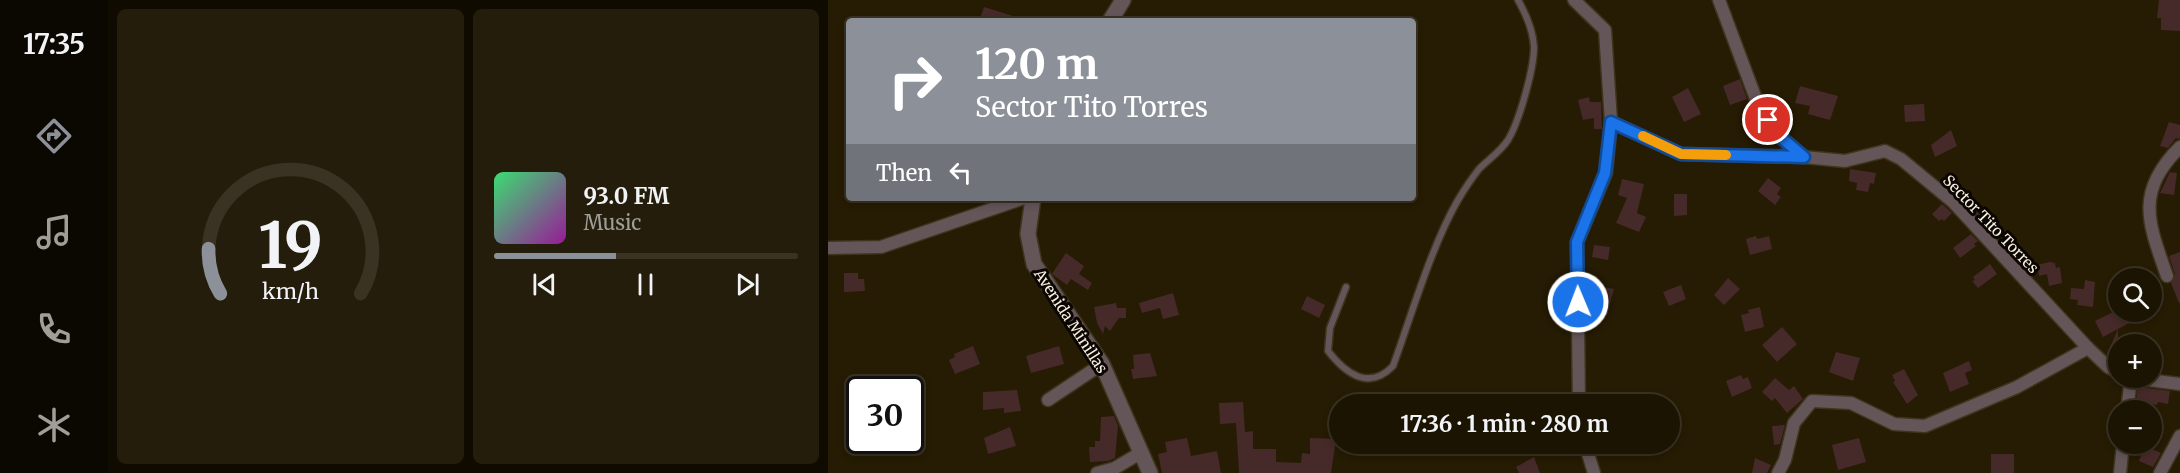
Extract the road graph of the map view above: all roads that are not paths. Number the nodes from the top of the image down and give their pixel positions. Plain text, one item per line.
1 (1124, 0) edge
2 (1518, 0) edge
3 (1574, 0) edge
4 (1719, 0) edge
5 (1112, 18) edge
6 (1611, 122) junction
7 (2180, 147) edge
8 (1804, 157) junction
9 (1015, 201) edge
10 (1033, 201) edge
11 (828, 248) edge
12 (2167, 276) dead end
13 (1346, 287) dead end
14 (2088, 348) junction
15 (1102, 363) junction
16 (2108, 367) edge
17 (2162, 382) edge
18 (2180, 384) edge
19 (1579, 394) edge
20 (1048, 400) dead end
21 (2180, 436) edge
22 (1142, 452) junction
23 (1588, 454) edge
24 (2122, 454) edge
25 (1097, 473) edge
26 (1150, 473) edge
27 (1594, 473) edge
28 (1778, 473) edge
29 (2120, 473) edge
30 (2160, 473) edge

1 - 5 street
2 - 13 lane
3 - 6 street
4 - 8 street
6 - 8 street, Sector Tito Torres
6 - 19 street
7 - 12 street
8 - 14 street, Sector Tito Torres
9 - 11 street
10 - 15 street, Avenida Minillas
14 - 16 street, Sector Tito Torres
14 - 28 street
15 - 20 street
15 - 22 street, Avenida Minillas
17 - 18 street
21 - 30 street
22 - 25 street
22 - 26 street, Avenida Minillas
23 - 27 street
24 - 29 street

